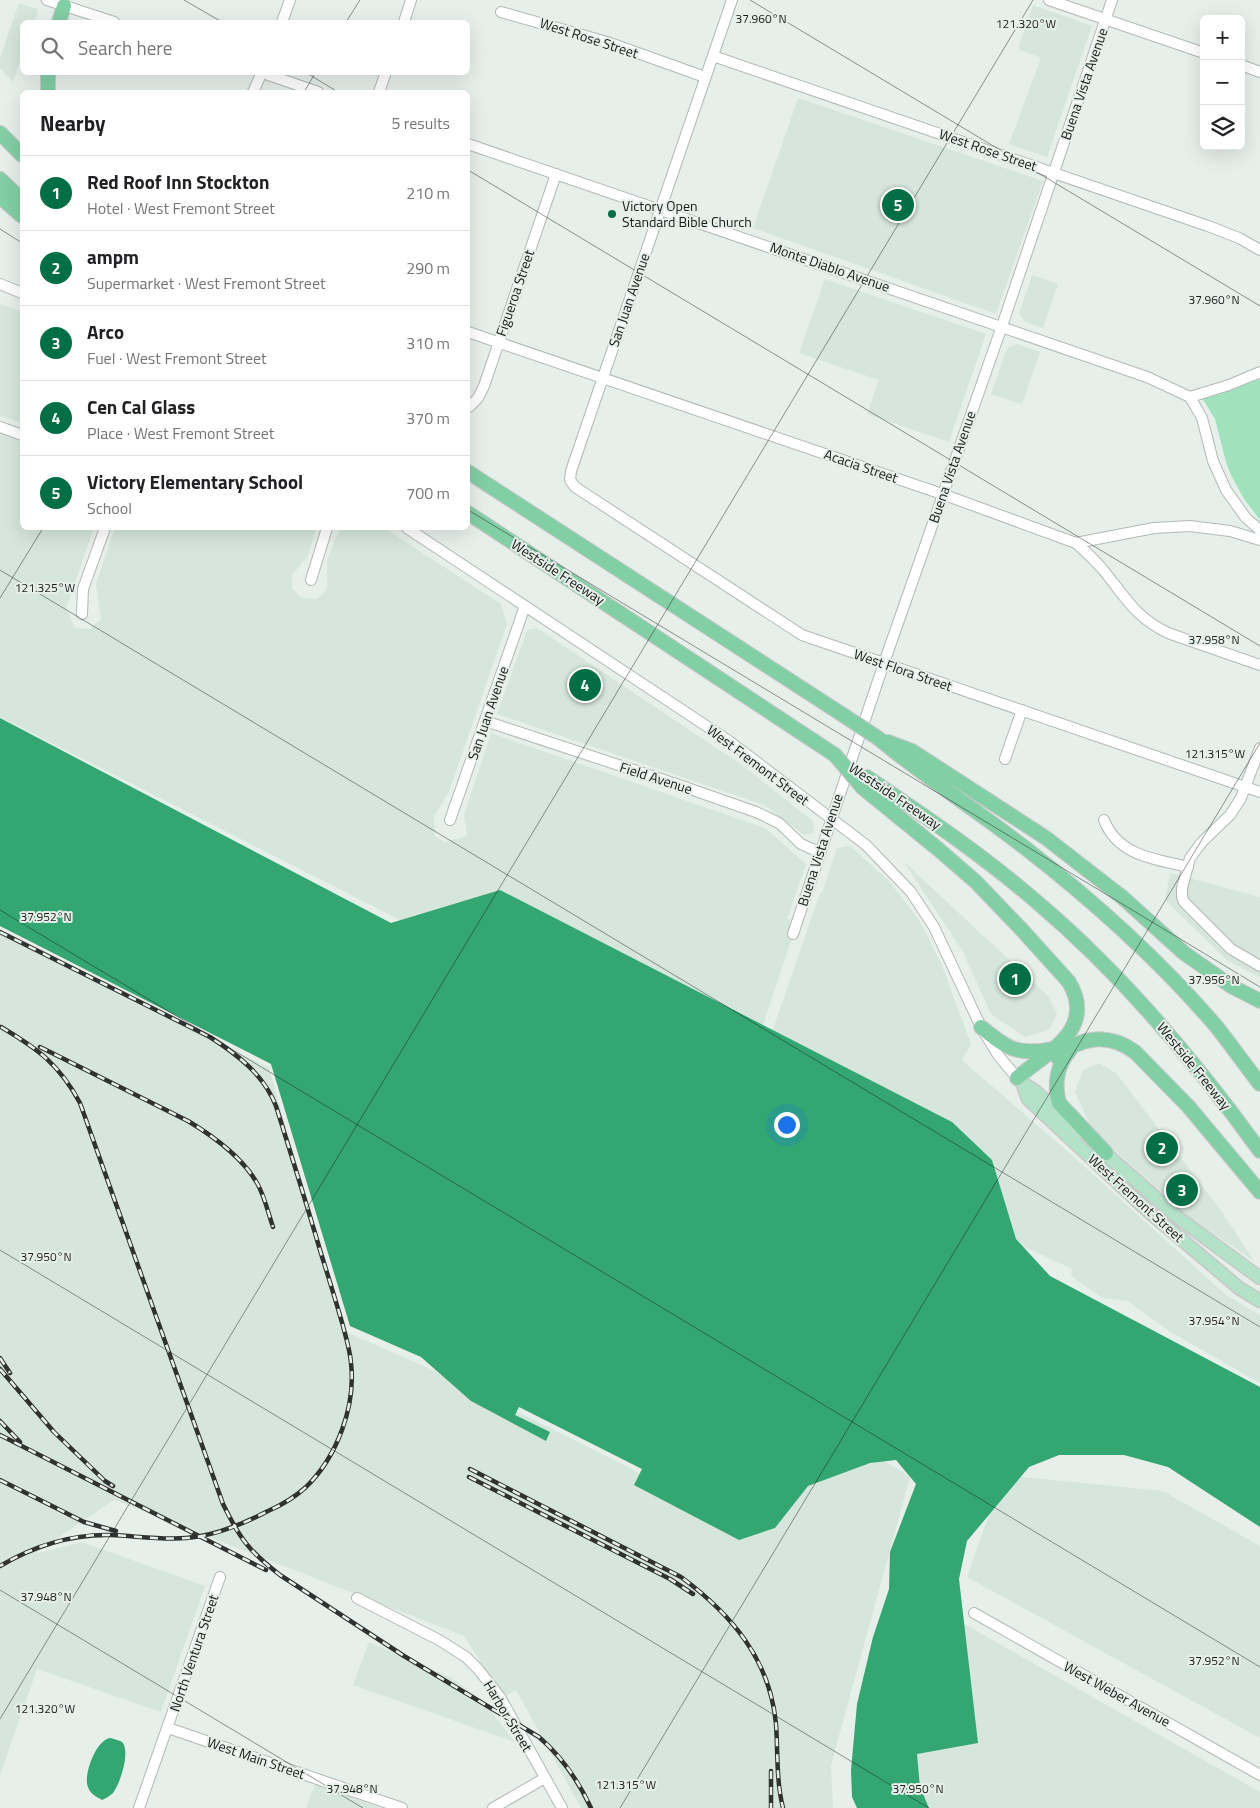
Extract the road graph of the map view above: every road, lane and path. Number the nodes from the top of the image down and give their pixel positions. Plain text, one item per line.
1 (47, 0) edge
2 (290, 0) edge
3 (411, 0) edge
4 (732, 0) edge
5 (1050, 0) edge
6 (1112, 0) edge
7 (64, 6) junction
8 (501, 12) dead end
9 (60, 20) edge
10 (108, 20) edge
11 (283, 20) edge
12 (405, 20) edge
13 (1106, 20) junction
14 (1200, 52) edge
15 (713, 56) junction
16 (1245, 66) edge
17 (1260, 72) edge
18 (48, 75) edge
19 (260, 75) edge
20 (267, 75) edge
21 (385, 75) edge
22 (705, 77) junction
23 (48, 90) edge
24 (254, 90) edge
25 (312, 90) edge
26 (380, 90) edge
27 (0, 132) edge
28 (470, 145) edge
29 (20, 153) edge
30 (1054, 173) junction
31 (556, 174) junction
32 (0, 179) edge
33 (0, 197) edge
34 (20, 198) edge
35 (660, 210) junction
36 (20, 214) edge
37 (1260, 250) edge
38 (0, 284) edge
39 (20, 292) edge
40 (1002, 326) junction
41 (470, 333) edge
42 (498, 343) junction
43 (1260, 372) edge
44 (602, 379) junction
45 (1190, 397) junction
46 (470, 406) edge
47 (0, 427) edge
48 (20, 434) edge
49 (470, 473) edge
50 (575, 487) joint
51 (942, 494) junction
52 (470, 514) edge
53 (104, 530) edge
54 (326, 530) edge
55 (410, 530) edge
56 (1260, 530) edge
57 (1260, 540) edge
58 (1076, 543) junction
59 (311, 580) dead end
60 (525, 606) junction
61 (82, 614) dead end
62 (884, 663) junction
63 (1260, 665) edge
64 (1022, 710) junction
65 (485, 721) junction
66 (878, 738) junction
67 (1260, 748) edge
68 (1005, 759) dead end
69 (865, 782) junction
70 (1246, 786) junction
71 (1260, 792) edge
72 (830, 819) junction
73 (450, 820) dead end
74 (1104, 820) dead end
75 (819, 852) junction
76 (1188, 867) junction
77 (793, 934) dead end
78 (1260, 966) edge
79 (1260, 1001) edge
80 (981, 1027) junction
81 (1078, 1043) junction
82 (1052, 1049) junction
83 (1020, 1081) junction
84 (1260, 1084) edge
85 (1260, 1151) edge
86 (1106, 1153) junction
87 (1110, 1175) junction
88 (1133, 1177) junction
89 (1260, 1192) edge
90 (1260, 1278) edge
91 (1260, 1301) edge
92 (220, 1577) dead end
93 (357, 1598) dead end
94 (974, 1613) dead end
95 (168, 1728) junction
96 (1260, 1775) edge
97 (545, 1778) junction
98 (139, 1808) edge
99 (402, 1808) edge
100 (493, 1808) edge
101 (562, 1808) edge

1 - 7 street
2 - 11 street
3 - 12 street
4 - 15 street, San Juan Avenue
5 - 13 street
6 - 13 street, Buena Vista Avenue
7 - 9 highway
7 - 10 street
8 - 22 street, West Rose Street
13 - 14 street
13 - 30 street, Buena Vista Avenue
15 - 22 street, San Juan Avenue
15 - 30 street, West Rose Street
16 - 17 street
18 - 23 highway
19 - 24 street
20 - 25 street
21 - 26 street
22 - 35 street, San Juan Avenue
27 - 29 highway
28 - 31 street, Monte Diablo Avenue
30 - 37 street, West Rose Street
30 - 40 street, Buena Vista Avenue
31 - 35 street, Monte Diablo Avenue
31 - 42 street, Figueroa Street
32 - 34 highway
33 - 36 highway
35 - 40 street, Monte Diablo Avenue
35 - 44 street, San Juan Avenue
38 - 39 street
40 - 45 street, Monte Diablo Avenue
40 - 51 street, Buena Vista Avenue
41 - 42 street, Acacia Street
42 - 44 street, Acacia Street
42 - 46 street, Figueroa Street
43 - 45 street
44 - 50 street, San Juan Avenue
44 - 51 street, Acacia Street
45 - 56 street
47 - 48 street
49 - 66 highway, bridge
50 - 62 street, West Flora Street
51 - 58 street, Acacia Street
51 - 62 street, Buena Vista Avenue
52 - 69 highway, Westside Freeway, bridge
53 - 61 street
54 - 59 street
55 - 60 street, West Fremont Street
57 - 58 street
58 - 63 street
60 - 65 street, San Juan Avenue
60 - 72 street, West Fremont Street
62 - 64 street, West Flora Street
62 - 72 street, Buena Vista Avenue
64 - 68 street
64 - 70 street, West Flora Street
65 - 73 street, San Juan Avenue
65 - 75 street, Field Avenue
66 - 79 highway
66 - 84 highway
67 - 70 street
69 - 82 highway
69 - 85 highway, Westside Freeway
70 - 71 street, West Flora Street
70 - 76 street
72 - 75 street, Buena Vista Avenue
72 - 80 street, West Fremont Street
74 - 76 street
75 - 77 street, Buena Vista Avenue
76 - 78 street
80 - 82 highway
80 - 83 street, West Fremont Street
81 - 83 highway
81 - 86 highway
81 - 89 highway
82 - 83 highway
83 - 86 main road, West Fremont Street
83 - 87 main road, West Fremont Street
86 - 88 main road, West Fremont Street
87 - 88 main road
87 - 91 main road, West Fremont Street
88 - 90 main road, West Fremont Street
92 - 95 street, North Ventura Street
93 - 97 street, Harbor Street
94 - 96 street, West Weber Avenue
95 - 98 street, North Ventura Street
95 - 99 street, West Main Street
97 - 100 street
97 - 101 street, Harbor Street

